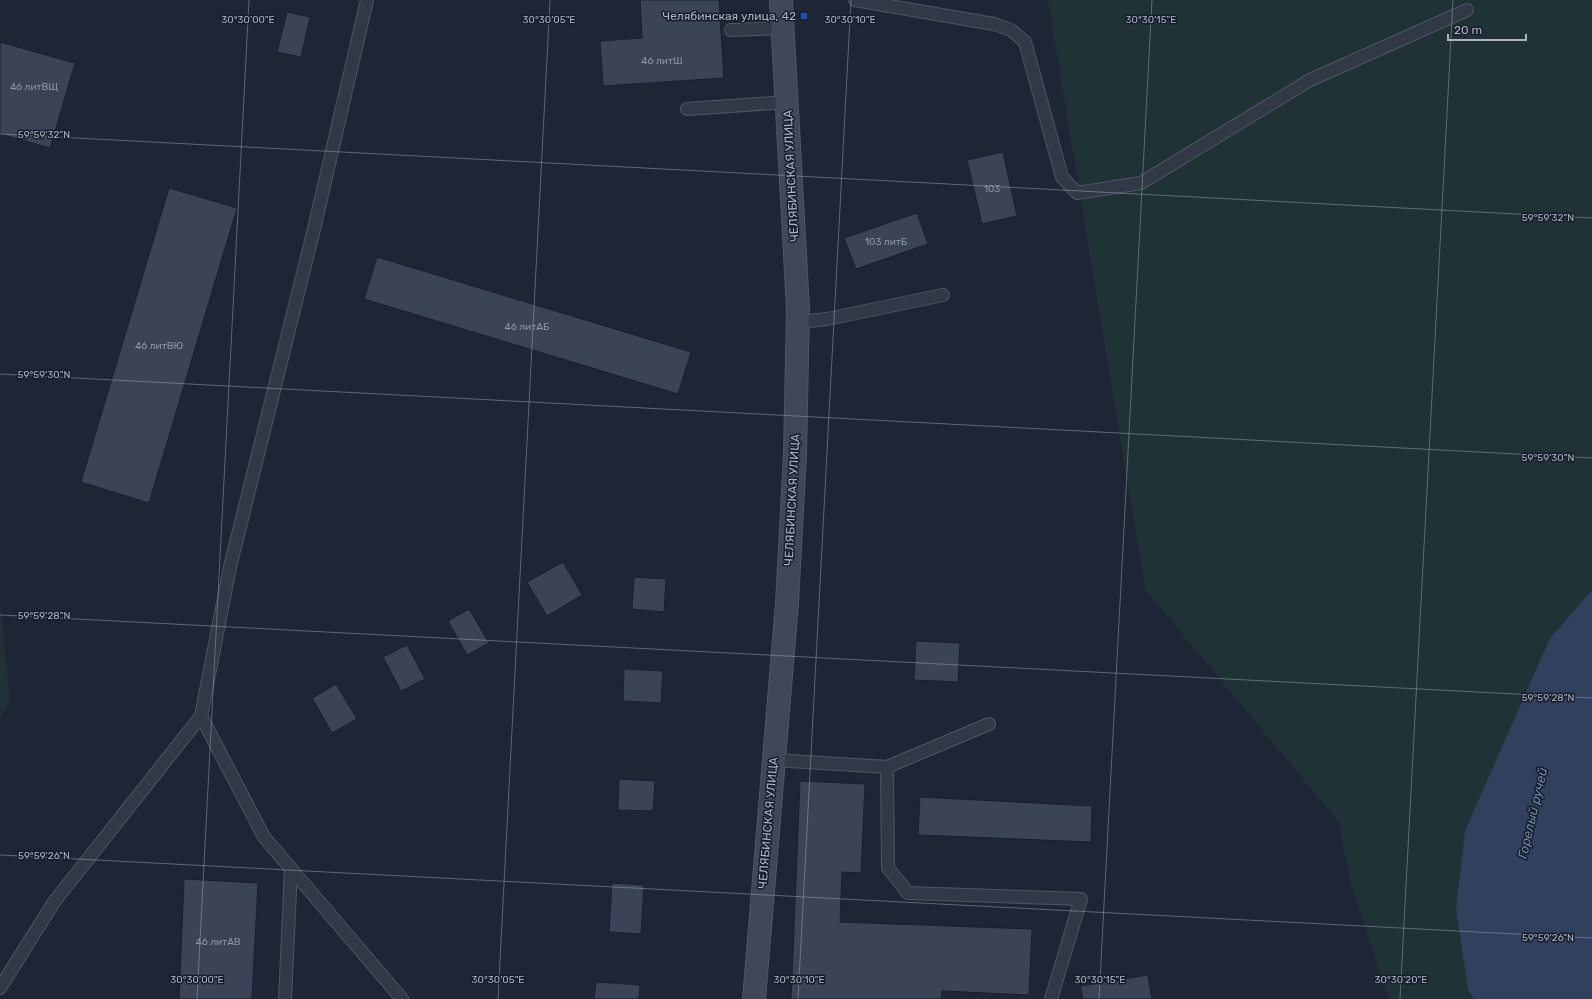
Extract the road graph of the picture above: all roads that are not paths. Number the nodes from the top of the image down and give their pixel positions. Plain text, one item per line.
1 (367, 0) edge
2 (781, 0) edge
3 (855, 0) edge
4 (1467, 10) dead end
5 (783, 28) junction
6 (731, 30) dead end
7 (787, 102) junction
8 (687, 109) dead end
9 (943, 295) dead end
10 (798, 322) junction
11 (201, 716) junction
12 (989, 724) dead end
13 (774, 760) junction
14 (886, 767) junction
15 (291, 869) junction
16 (0, 988) edge
17 (285, 999) edge
18 (402, 999) edge
19 (754, 999) edge
20 (1051, 999) edge

1 - 11 lane
2 - 5 street, ЧЕЛЯБИНСКАЯ УЛИЦА
3 - 4 lane
5 - 6 lane
5 - 7 street, ЧЕЛЯБИНСКАЯ УЛИЦА
7 - 8 lane
7 - 10 street, ЧЕЛЯБИНСКАЯ УЛИЦА
9 - 10 lane
10 - 13 street, ЧЕЛЯБИНСКАЯ УЛИЦА
11 - 15 lane
11 - 16 lane
12 - 14 lane
13 - 14 lane
13 - 19 street, ЧЕЛЯБИНСКАЯ УЛИЦА
14 - 20 lane
15 - 17 lane
15 - 18 lane

